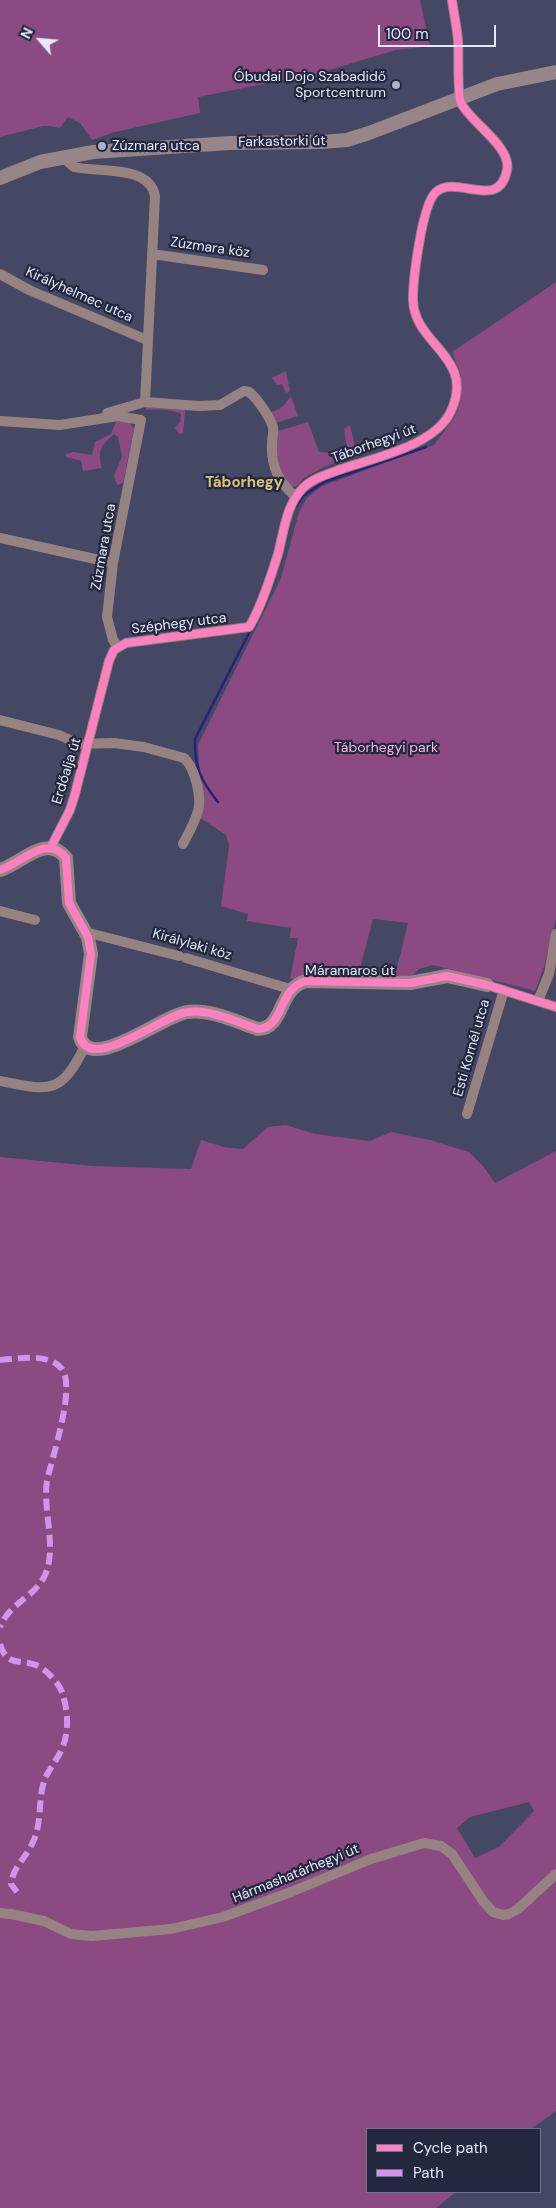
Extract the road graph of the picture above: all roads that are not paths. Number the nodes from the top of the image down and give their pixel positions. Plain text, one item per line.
1 (452, 0) edge
2 (556, 72) edge
3 (459, 98) junction
4 (66, 156) junction
5 (0, 178) edge
6 (152, 254) junction
7 (263, 270) dead end
8 (0, 274) edge
9 (147, 340) junction
10 (145, 402) junction
11 (97, 418) junction
12 (0, 421) edge
13 (296, 497) junction
14 (0, 538) edge
15 (113, 563) junction
16 (244, 629) joint
17 (118, 647) junction
18 (0, 720) edge
19 (89, 744) junction
20 (183, 844) dead end
21 (51, 847) junction
22 (0, 870) edge
23 (0, 911) edge
24 (35, 920) dead end
25 (85, 932) junction
26 (556, 934) edge
27 (487, 985) joint
28 (290, 989) junction
29 (504, 990) junction
30 (538, 1001) junction
31 (556, 1006) edge
32 (85, 1046) junction
33 (0, 1081) edge
34 (467, 1114) dead end
35 (556, 1874) edge
36 (0, 1913) edge

1 - 3 street
2 - 3 street, Farkastorki út
3 - 4 street, Farkastorki út
3 - 13 street, Táborhegyi út
4 - 5 street, Farkastorki út
4 - 6 street
6 - 7 street, Zúzmara köz
6 - 9 street
8 - 9 street, Királyhelmec utca
9 - 10 street
10 - 11 street
10 - 13 street
11 - 12 street
11 - 15 street, Zúzmara utca
13 - 16 street, Táborhegyi út
14 - 15 street
15 - 17 street, Zúzmara utca
16 - 17 street, Széphegy utca
17 - 19 street, Erdőalja út
18 - 19 street
19 - 20 street
19 - 21 street, Erdőalja út
21 - 22 street
21 - 25 street
23 - 24 street
25 - 28 street, Királylaki köz
25 - 32 street
26 - 30 street
27 - 28 street, Máramaros út
27 - 29 street, Máramaros út
28 - 32 street, Máramaros út
29 - 30 street, Máramaros út
29 - 34 street, Esti Kornél utca
30 - 31 street, Máramaros út
32 - 33 street
35 - 36 street, Hármashatárhegyi út

